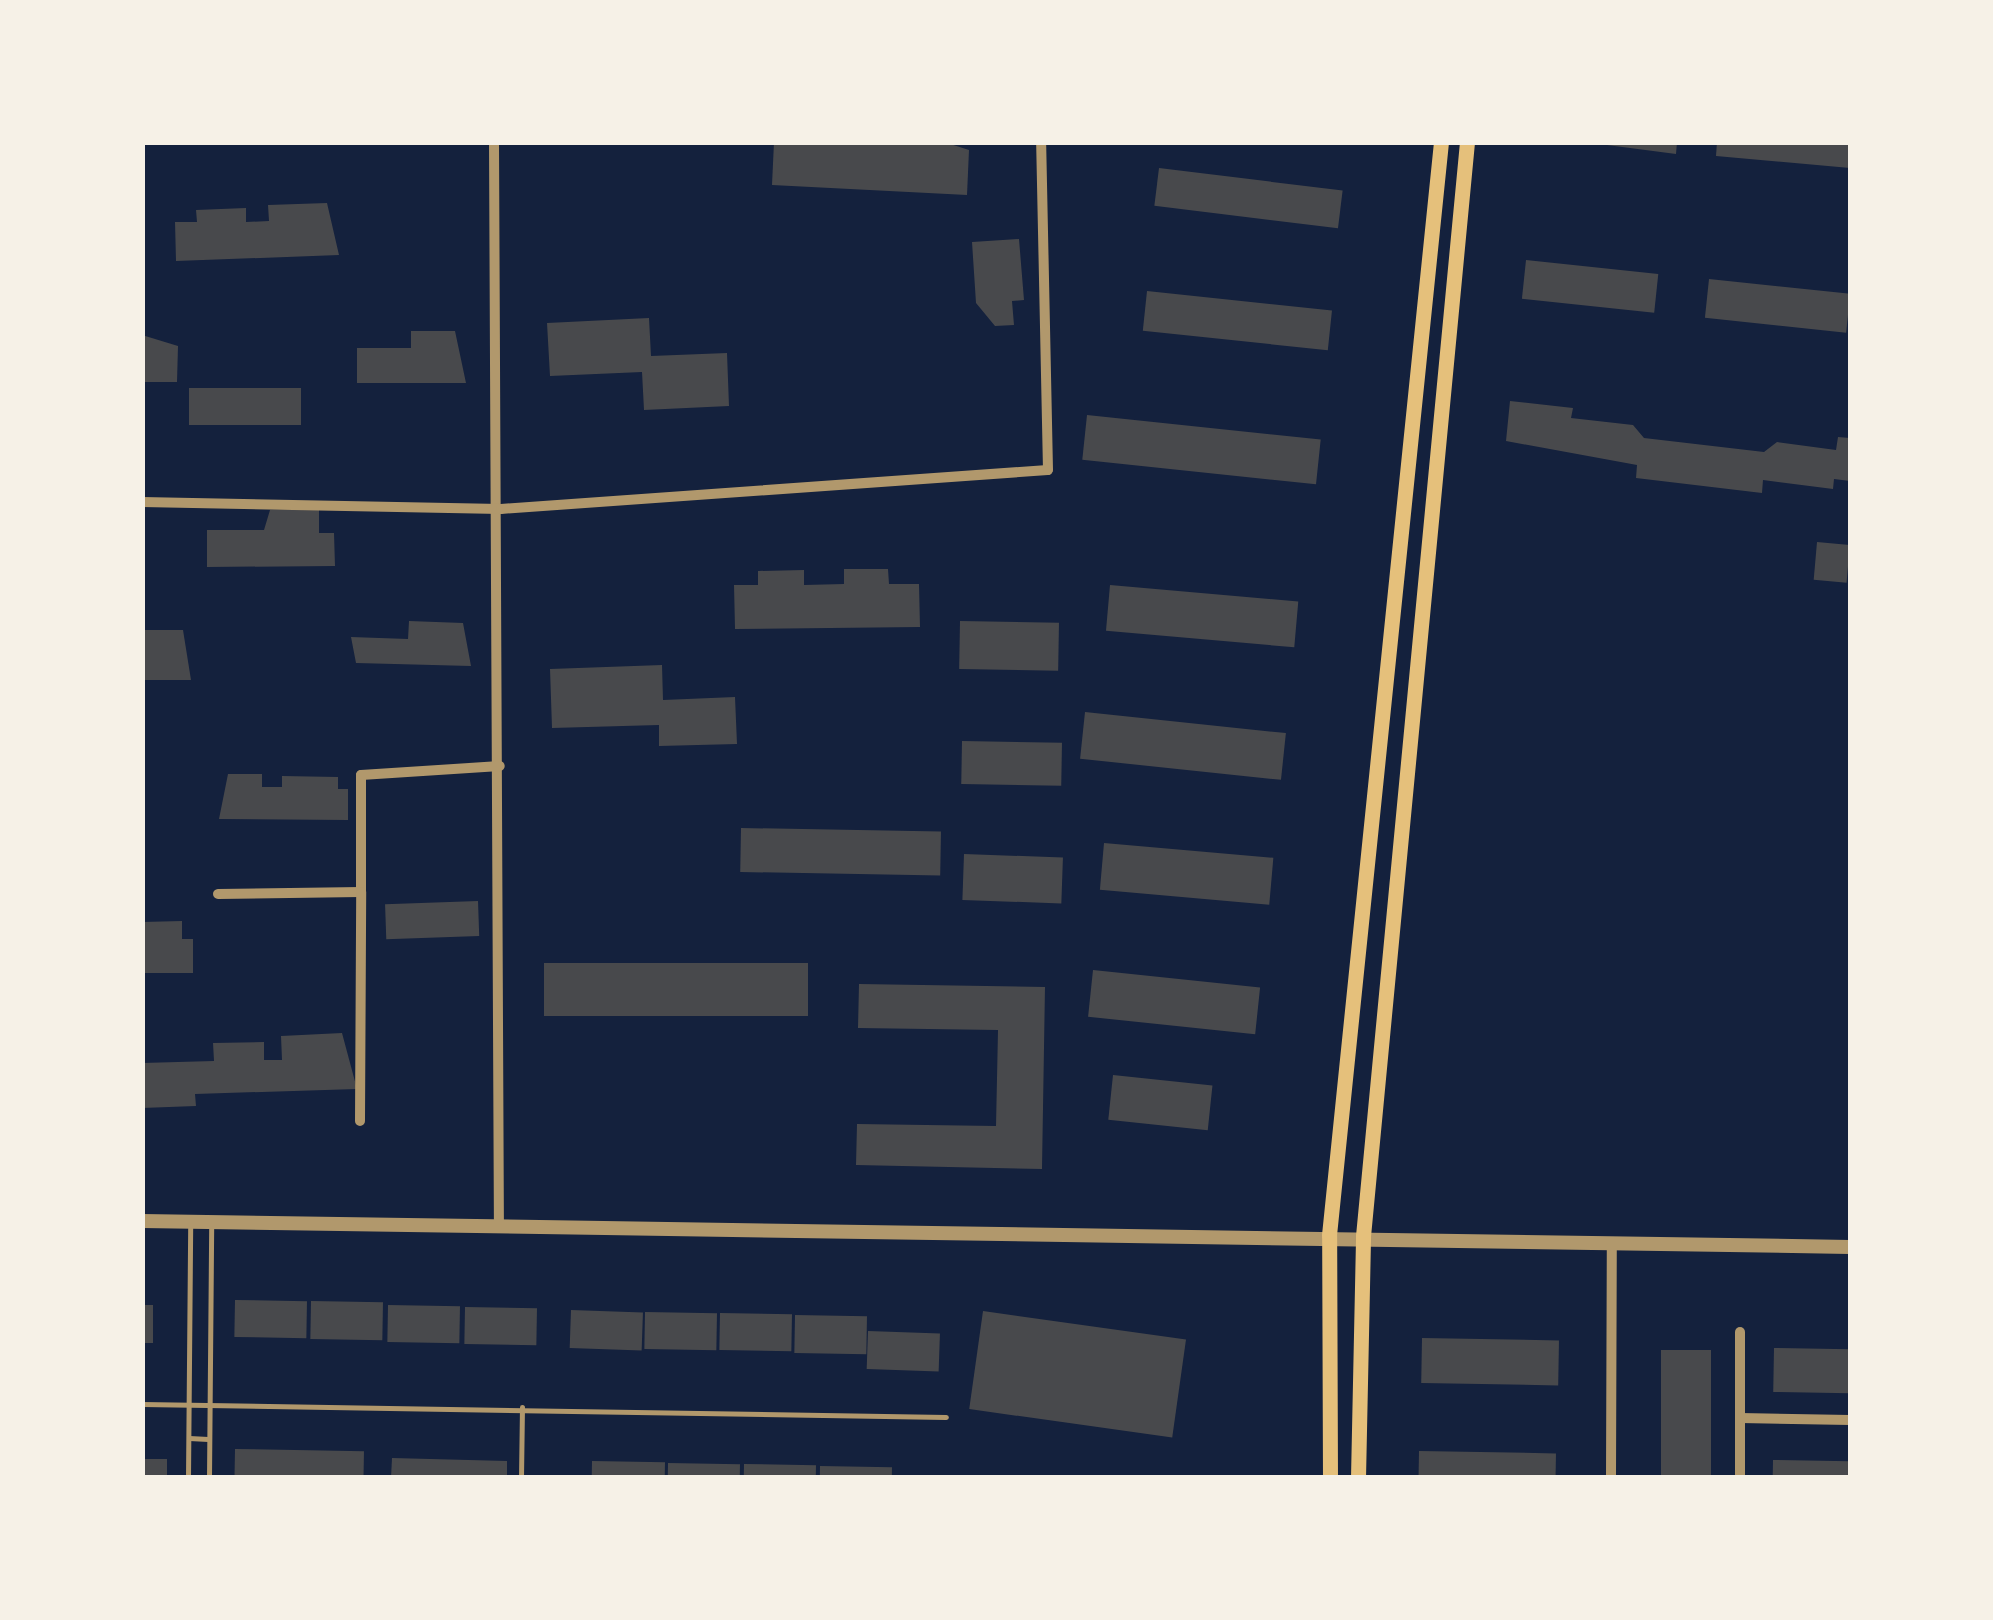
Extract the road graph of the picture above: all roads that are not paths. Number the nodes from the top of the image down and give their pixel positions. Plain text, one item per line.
1 (494, 142) edge
2 (1040, 142) edge
3 (1441, 142) edge
4 (1466, 142) edge
5 (142, 502) edge
6 (501, 509) junction
7 (500, 766) junction
8 (361, 892) junction
9 (218, 894) dead end
10 (360, 1121) dead end
11 (142, 1220) edge
12 (190, 1221) junction
13 (211, 1221) junction
14 (498, 1226) junction
15 (1329, 1235) junction
16 (1362, 1236) junction
17 (1612, 1243) junction
18 (1850, 1247) edge
19 (1740, 1332) dead end
20 (210, 1402) junction
21 (142, 1404) edge
22 (188, 1404) junction
23 (522, 1407) junction
24 (946, 1418) dead end
25 (1740, 1418) junction
26 (1850, 1420) edge
27 (188, 1440) junction
28 (209, 1442) junction
29 (188, 1478) edge
30 (209, 1478) edge
31 (521, 1478) edge
32 (1330, 1478) edge
33 (1358, 1478) edge
34 (1611, 1478) edge
35 (1740, 1478) edge

1 - 6 street
2 - 6 street
3 - 15 main road
4 - 16 main road
5 - 6 street
6 - 7 street
7 - 8 street
7 - 14 street
8 - 9 street
8 - 10 street
11 - 12 street
12 - 13 street
12 - 22 lane
13 - 14 street
13 - 20 lane
14 - 15 street
15 - 16 street
15 - 32 main road
16 - 17 street
16 - 33 main road
17 - 18 street
17 - 34 street
19 - 25 street
20 - 22 lane
20 - 23 lane
20 - 28 lane
21 - 22 lane
22 - 27 lane
23 - 24 lane
23 - 31 lane
25 - 26 street
25 - 35 street
27 - 28 lane
27 - 29 lane
28 - 30 lane

